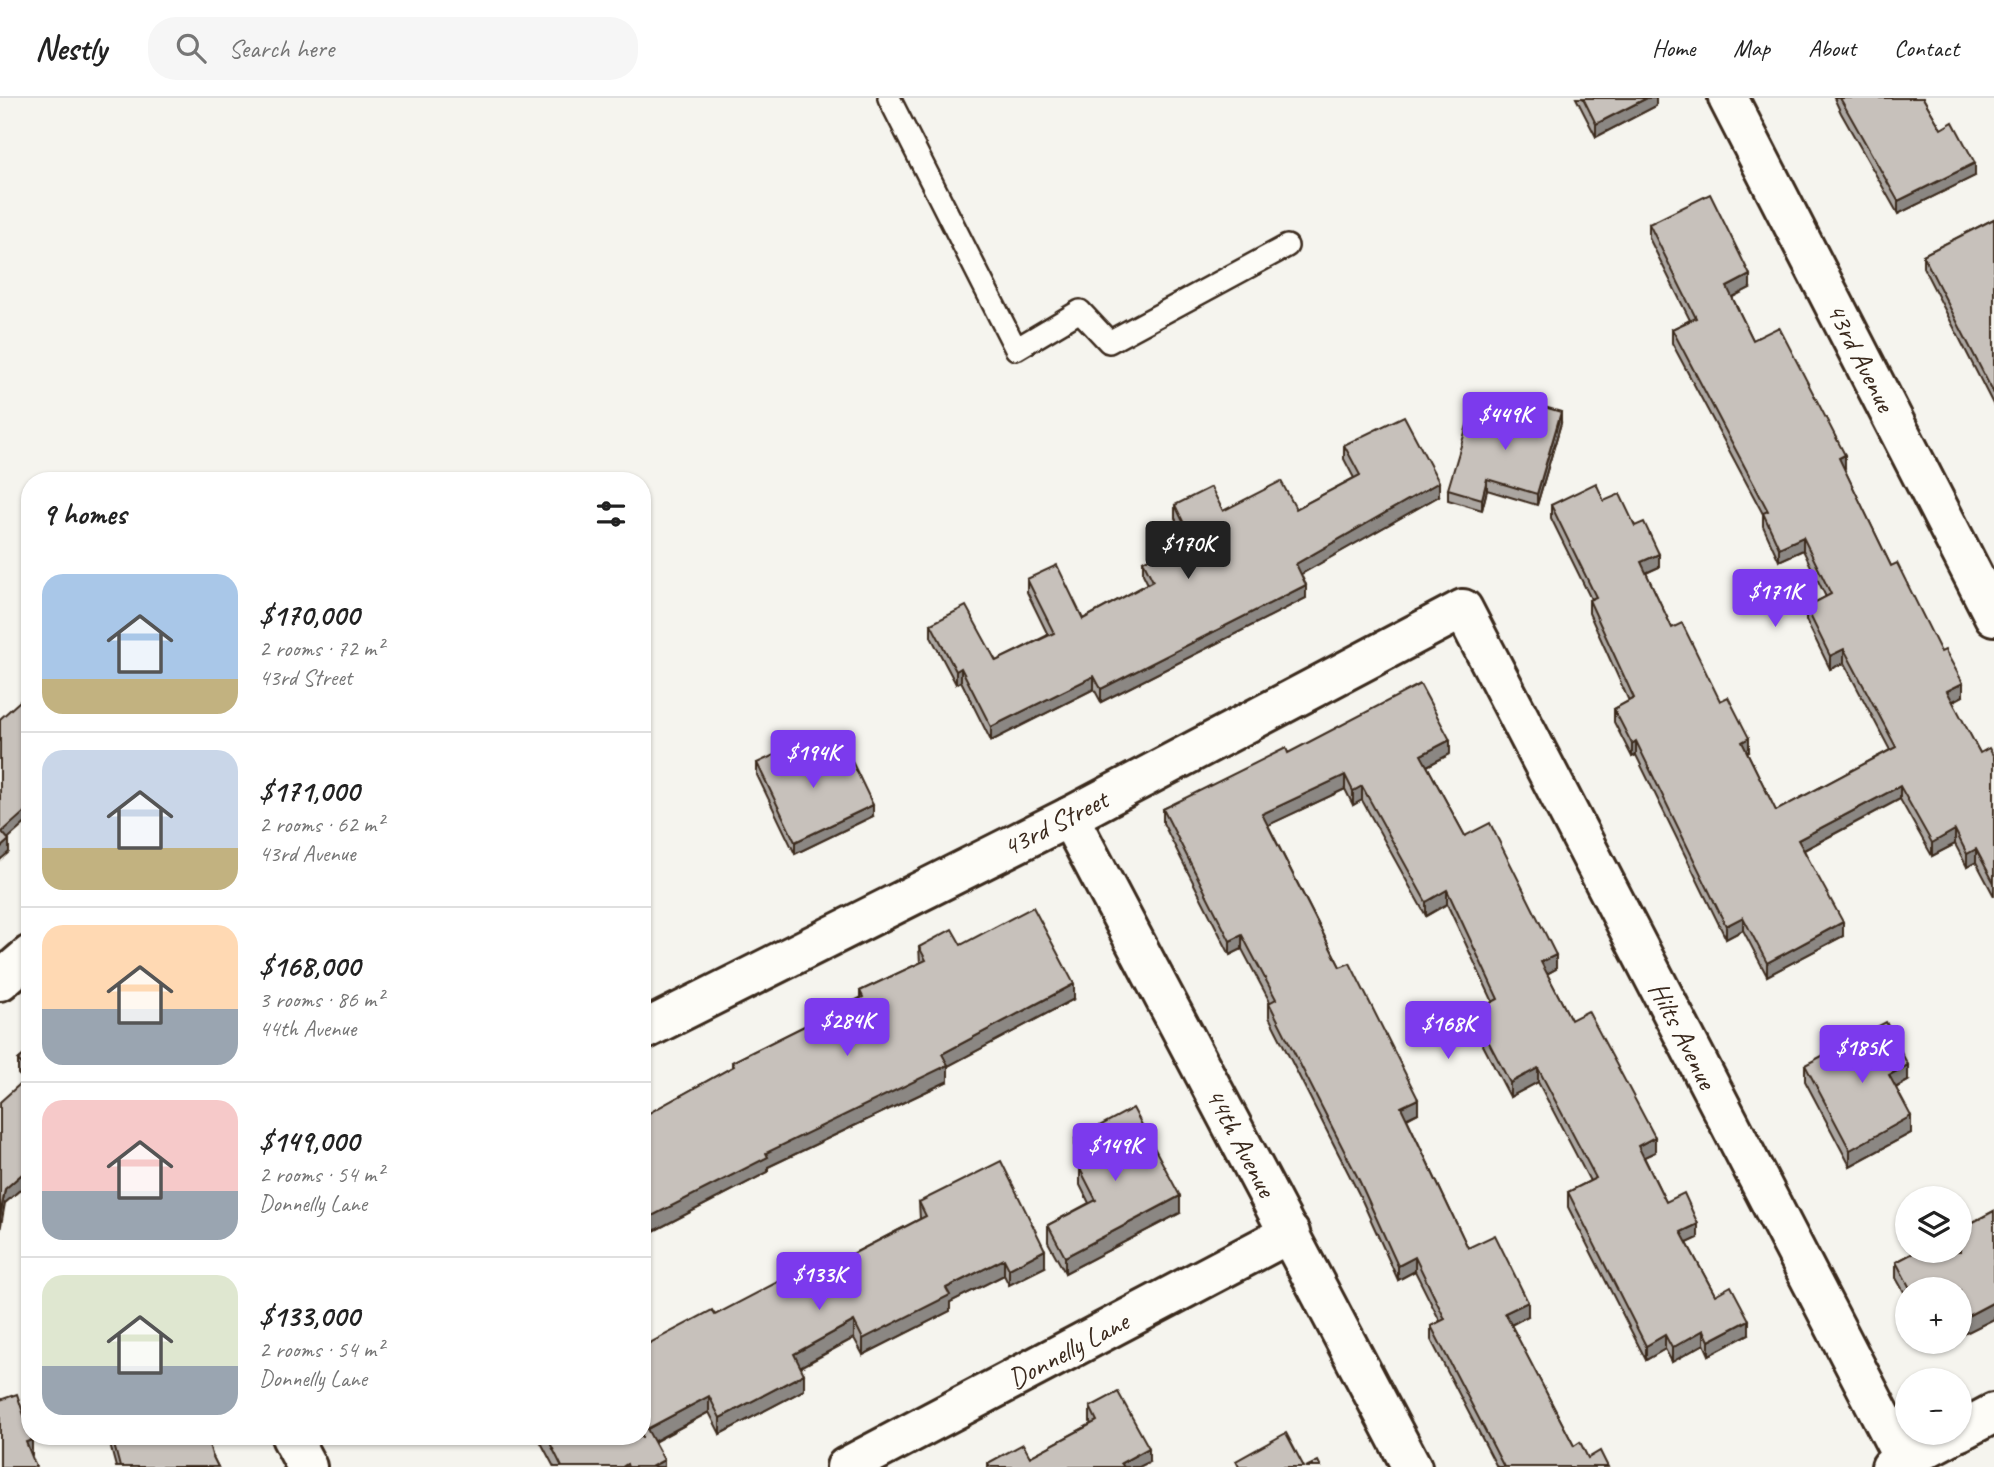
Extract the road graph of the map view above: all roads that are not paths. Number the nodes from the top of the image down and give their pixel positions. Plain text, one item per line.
1 (889, 98) edge
2 (1728, 98) edge
3 (1287, 246) dead end
4 (1463, 609) joint
5 (1994, 616) edge
6 (1069, 817) junction
7 (21, 963) edge
8 (0, 981) edge
9 (651, 1026) edge
10 (1290, 1233) junction
11 (1994, 1413) edge
12 (1972, 1425) edge
13 (295, 1445) edge
14 (1933, 1445) edge
15 (1897, 1464) edge
16 (307, 1467) edge
17 (846, 1467) edge
18 (1412, 1467) edge

1 - 3 lane
2 - 5 street, 43rd Avenue
4 - 6 street, 43rd Street
4 - 15 street, Hilts Avenue
6 - 9 street, 43rd Street
6 - 10 street, 44th Avenue
7 - 8 street
10 - 17 street, Donnelly Lane
10 - 18 street, 44th Avenue
11 - 12 street
13 - 16 street
14 - 15 street

